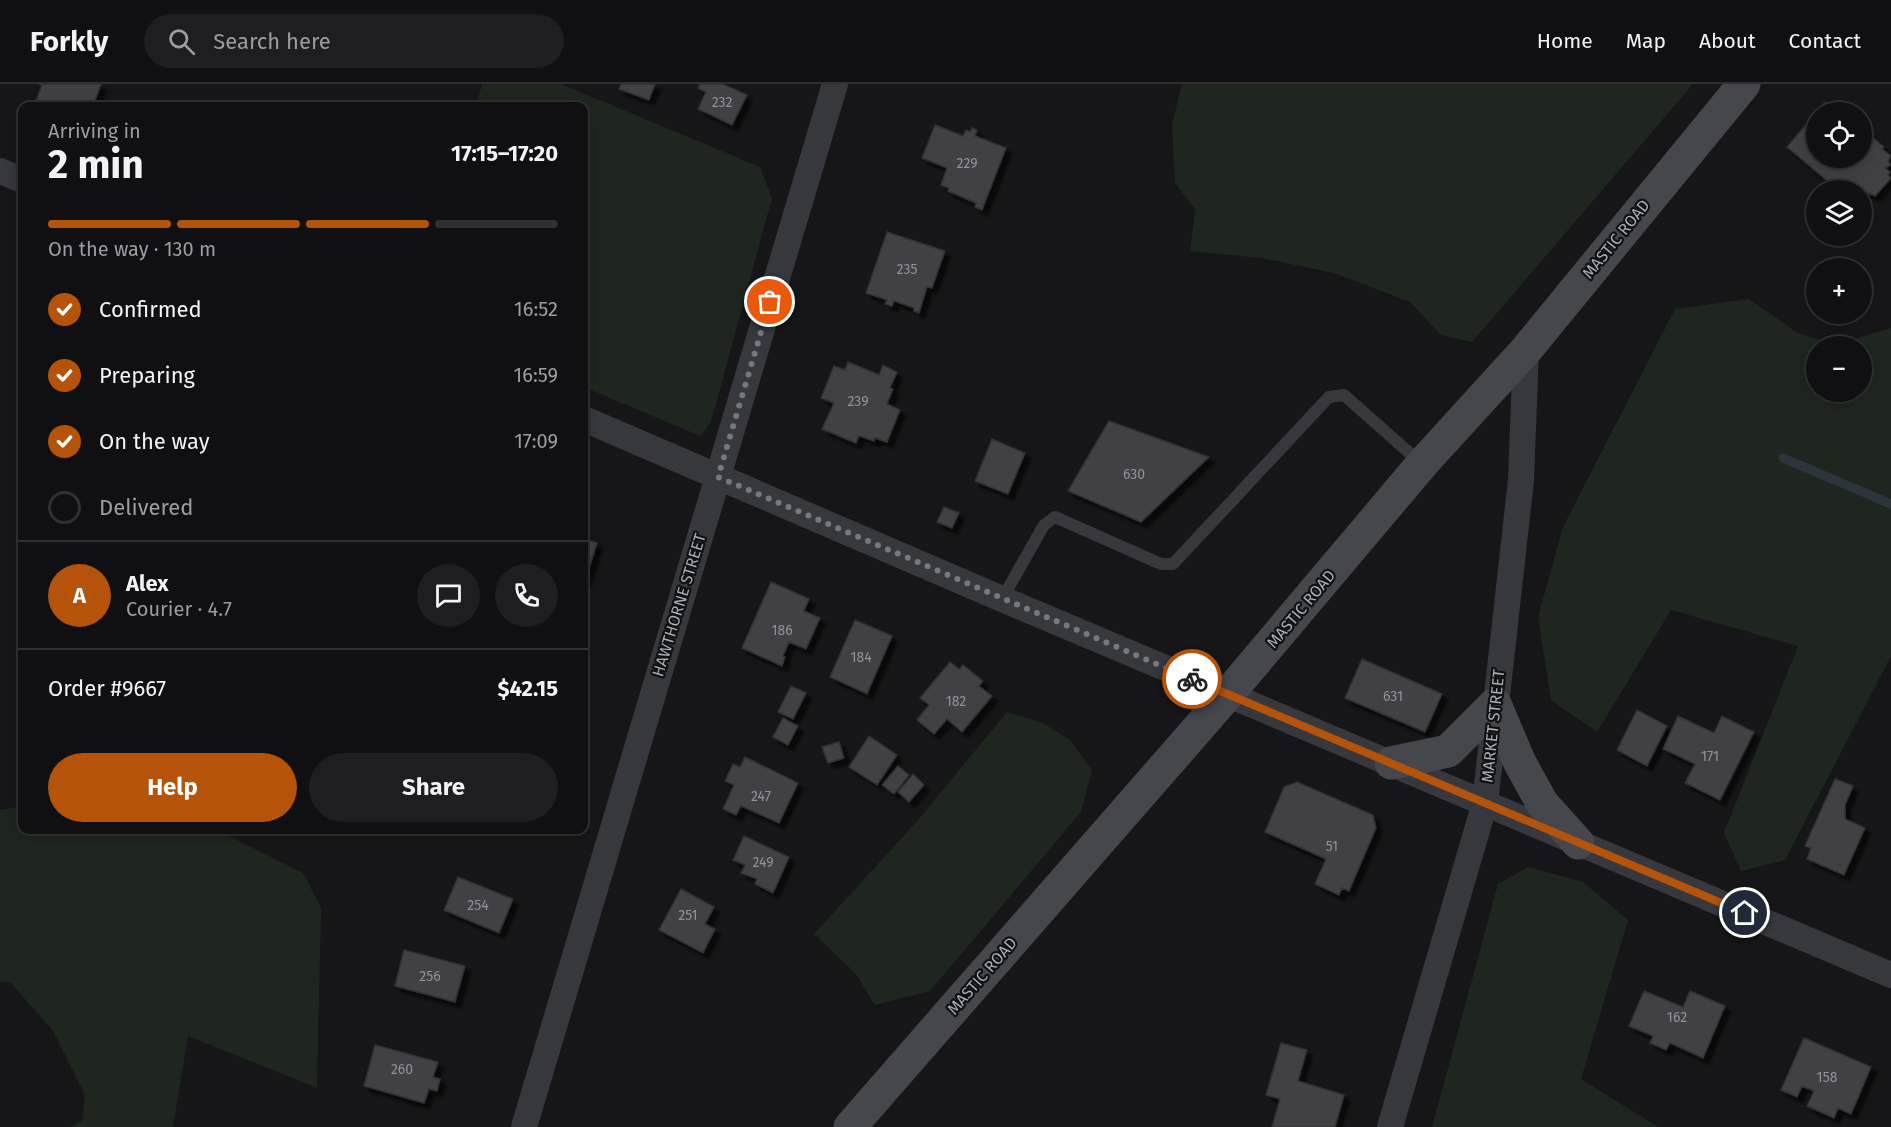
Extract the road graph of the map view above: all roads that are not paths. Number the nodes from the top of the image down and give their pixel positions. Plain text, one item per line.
1 (835, 84) edge
2 (1744, 84) edge
3 (0, 171) edge
4 (18, 178) edge
5 (1526, 350) junction
6 (588, 421) edge
7 (1422, 464) junction
8 (718, 477) junction
9 (1002, 599) junction
10 (1228, 694) junction
11 (1495, 704) junction
12 (1391, 763) junction
13 (1485, 803) junction
14 (1578, 843) junction
15 (1891, 975) edge
16 (860, 1124) edge
17 (524, 1127) edge
18 (1390, 1127) edge

1 - 8 street, HAWTHORNE STREET
2 - 5 main road, MASTIC ROAD
3 - 4 street
5 - 7 main road, MASTIC ROAD
5 - 11 street, MARKET STREET
6 - 8 street
7 - 9 lane
7 - 10 main road, MASTIC ROAD
8 - 9 street
8 - 17 street, HAWTHORNE STREET
9 - 10 street
10 - 12 street
10 - 16 main road, MASTIC ROAD
11 - 12 main road
11 - 13 street, MARKET STREET
11 - 14 main road
12 - 13 street
13 - 14 street
13 - 18 street, MARKET STREET
14 - 15 street

